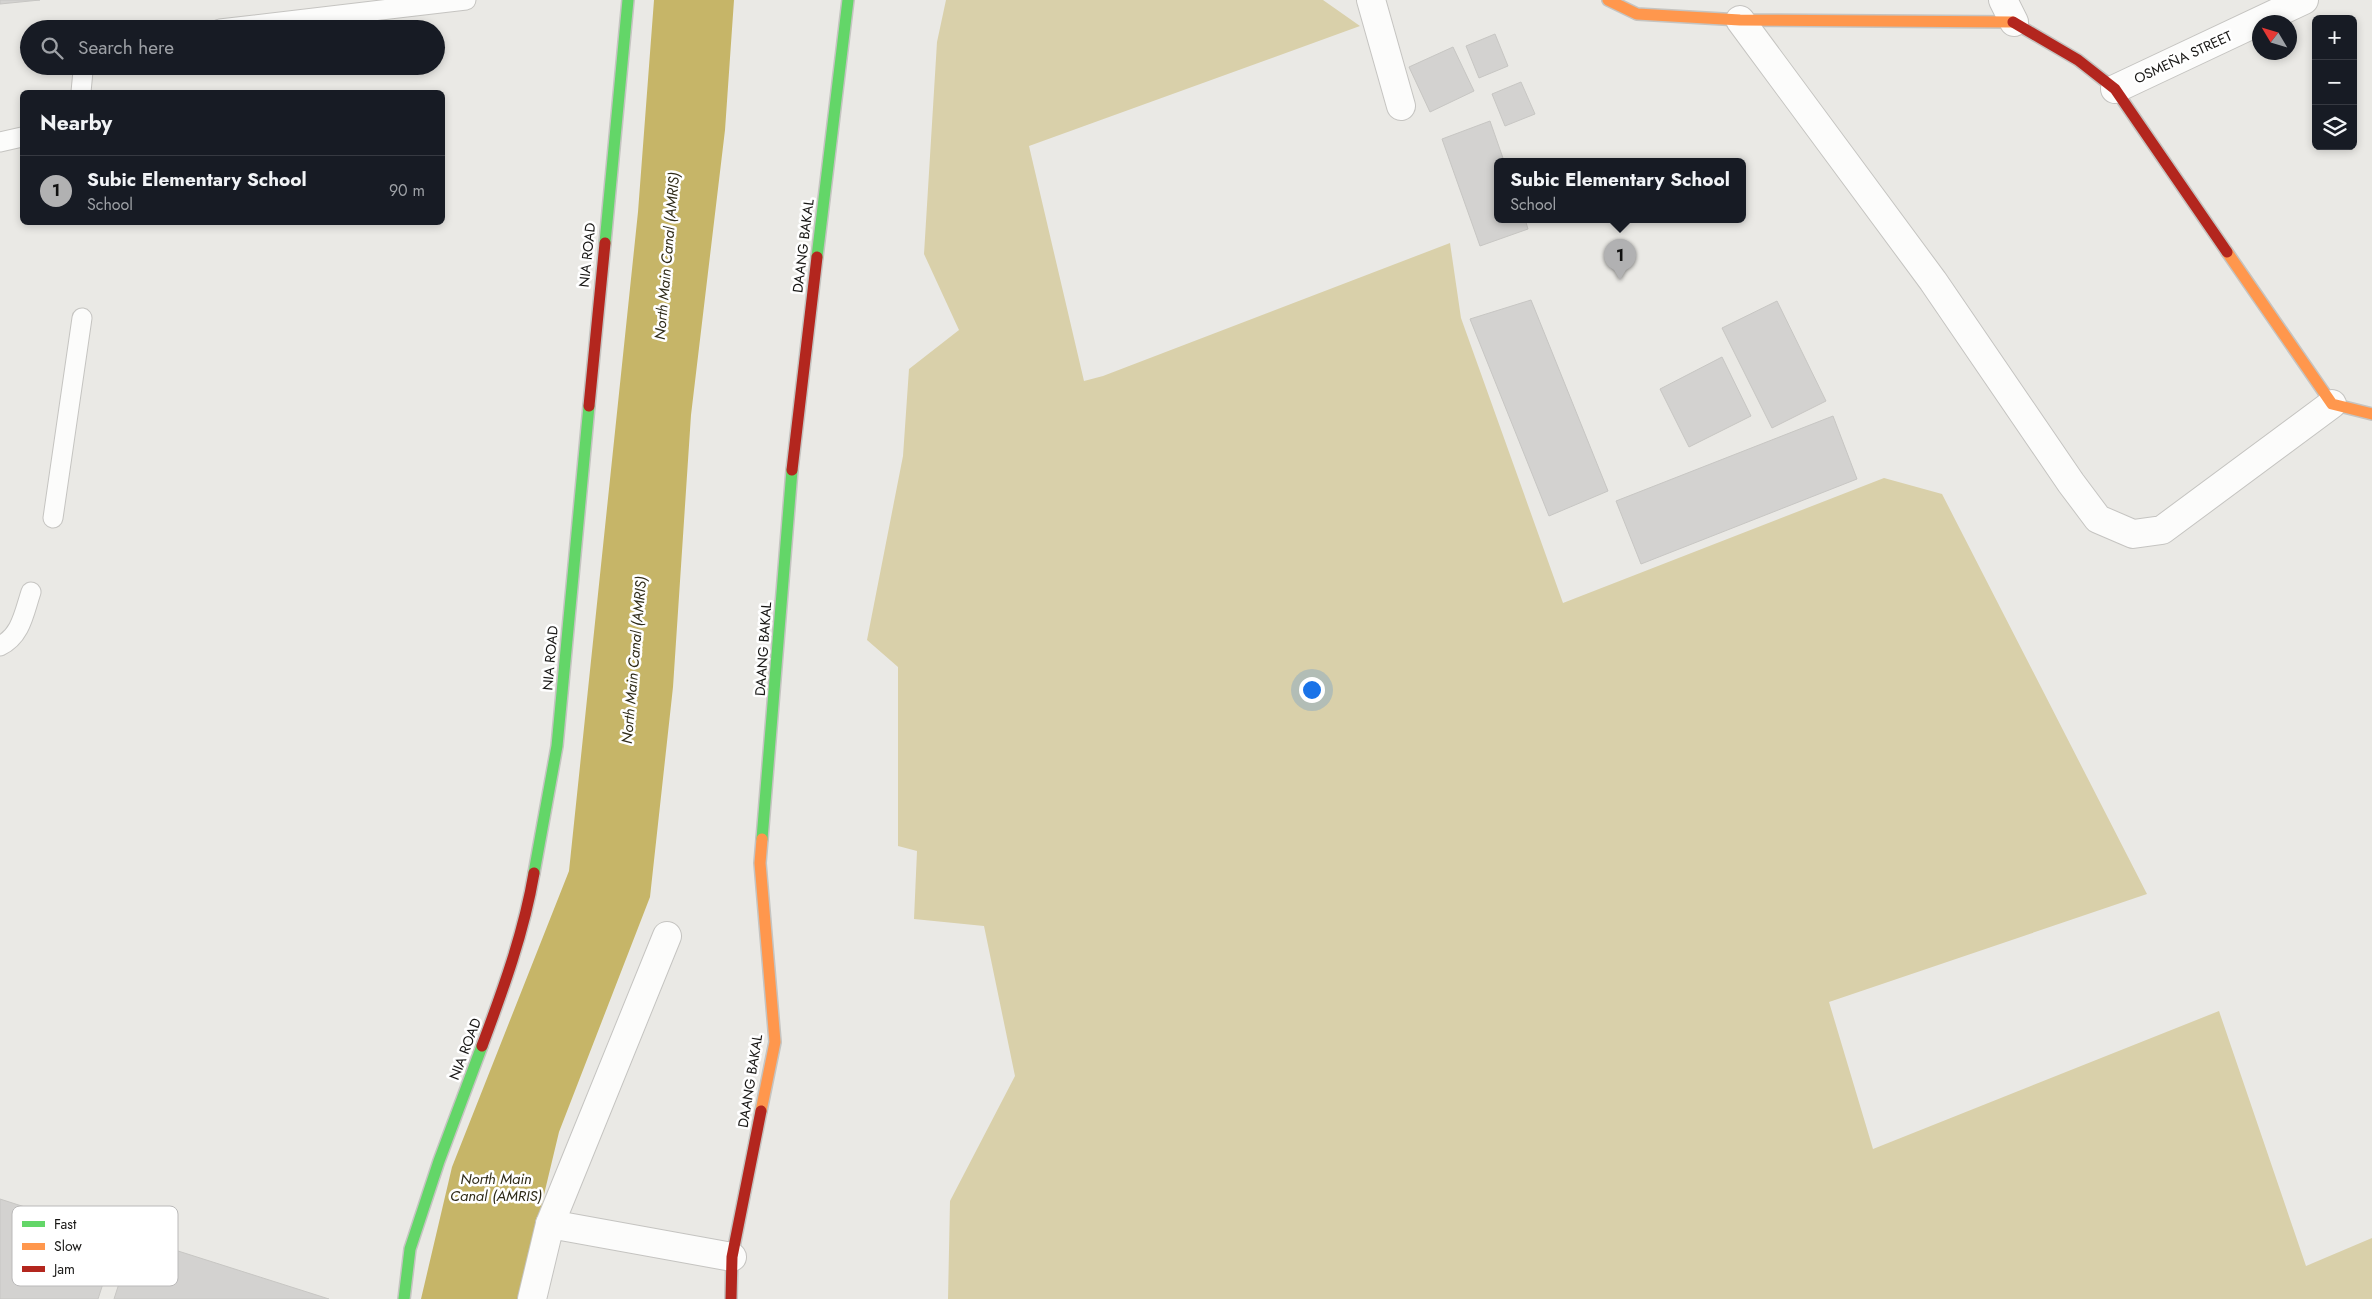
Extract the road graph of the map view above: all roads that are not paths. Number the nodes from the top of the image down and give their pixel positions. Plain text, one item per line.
1 (466, 0) edge
2 (628, 0) edge
3 (848, 0) edge
4 (1371, 0) edge
5 (1608, 0) edge
6 (2304, 0) edge
7 (2008, 11) edge
8 (296, 20) edge
9 (1740, 20) junction
10 (83, 75) edge
11 (2115, 89) junction
12 (81, 90) edge
13 (1401, 106) dead end
14 (20, 137) edge
15 (0, 142) edge
16 (82, 318) dead end
17 (2332, 404) junction
18 (2372, 414) edge
19 (53, 518) dead end
20 (31, 592) dead end
21 (0, 646) edge
22 (667, 936) dead end
23 (550, 1224) junction
24 (732, 1257) junction
25 (404, 1299) edge
26 (532, 1299) edge
27 (732, 1299) edge

1 - 8 lane
2 - 25 street, NIA ROAD
3 - 24 street, DAANG BAKAL
4 - 13 street
5 - 9 street
6 - 11 street, OSMEÑA STREET
7 - 9 street
7 - 11 street
9 - 17 street
10 - 12 lane
11 - 17 street
14 - 15 lane
16 - 19 lane
17 - 18 street
20 - 21 lane
22 - 23 street
23 - 24 street
23 - 26 street
24 - 27 street, DAANG BAKAL

